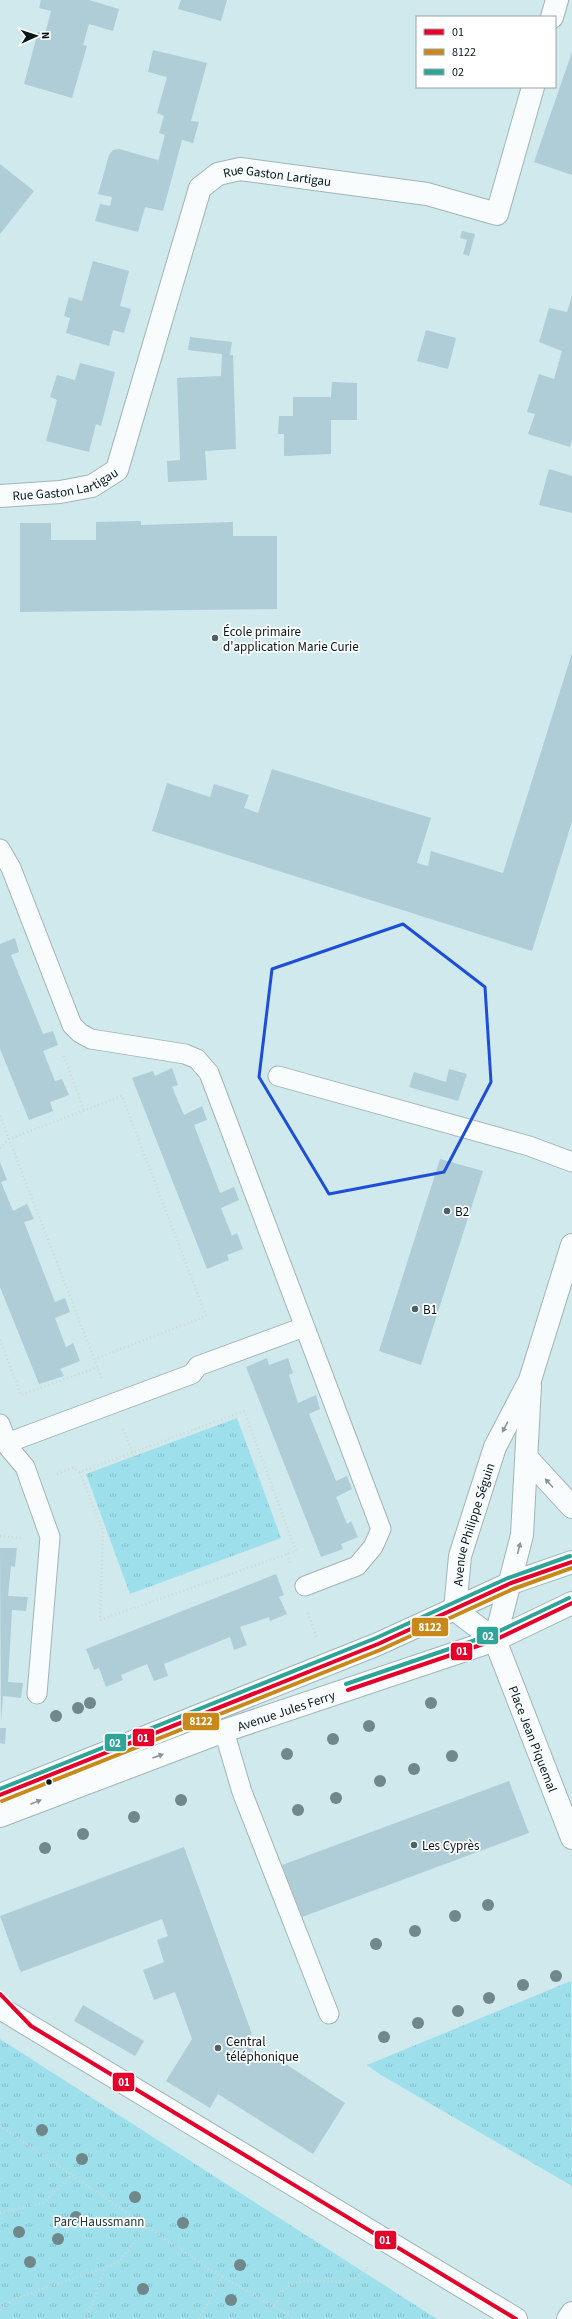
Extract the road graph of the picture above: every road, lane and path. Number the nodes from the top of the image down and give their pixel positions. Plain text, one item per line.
1 (557, 0) edge
2 (552, 16) edge
3 (533, 88) edge
4 (0, 496) edge
5 (0, 849) edge
6 (278, 1076) dead end
7 (0, 1116) edge
8 (8, 1139) junction
9 (0, 1148) edge
10 (572, 1162) edge
11 (572, 1245) edge
12 (304, 1328) junction
13 (0, 1340) edge
14 (95, 1359) junction
15 (98, 1367) junction
16 (530, 1380) junction
17 (112, 1405) junction
18 (0, 1424) edge
19 (7, 1443) junction
20 (133, 1453) junction
21 (134, 1456) dead end
22 (527, 1458) junction
23 (572, 1507) edge
24 (0, 1536) edge
25 (23, 1538) dead end
26 (572, 1562) edge
27 (511, 1583) junction
28 (305, 1586) dead end
29 (572, 1603) edge
30 (455, 1610) junction
31 (495, 1640) junction
32 (36, 1694) dead end
33 (224, 1731) junction
34 (0, 1795) edge
35 (0, 1816) edge
36 (572, 1838) edge
37 (0, 1994) edge
38 (0, 2008) edge
39 (329, 2014) dead end
40 (31, 2026) junction
41 (0, 2126) edge
42 (72, 2175) junction
43 (0, 2213) edge
44 (146, 2227) junction
45 (369, 2264) dead end
46 (105, 2267) junction
47 (223, 2276) junction
48 (274, 2305) junction
49 (0, 2310) edge
50 (572, 2313) edge
51 (85, 2319) edge
52 (199, 2319) edge
53 (296, 2319) edge
54 (516, 2319) edge
55 (568, 2319) edge

1 - 2 street
3 - 4 street, Rue Gaston Lartigau
5 - 12 lane
6 - 10 lane
7 - 8 path
8 - 9 path
8 - 14 path
8 - 14 path
11 - 16 street, Avenue Philippe Séguin
12 - 17 lane
12 - 28 lane
13 - 15 path
14 - 15 path
15 - 17 path
16 - 22 street, Avenue Philippe Séguin
16 -> 30 street, Avenue Philippe Séguin
17 - 19 lane
17 - 20 path
18 - 19 lane
19 - 32 lane
20 - 20 path
20 - 21 path
23 -> 22 street
27 -> 22 street, Avenue Philippe Séguin
24 - 25 path
26 - 27 street, Avenue Jules Ferry
27 - 30 street, Avenue Jules Ferry
27 - 31 street, Avenue Philippe Séguin
29 - 31 street, Avenue Jules Ferry
30 - 31 street
30 - 34 street, Avenue Jules Ferry
31 - 33 street, Avenue Jules Ferry
31 - 36 street, Place Jean Piquemal
35 -> 33 street, Avenue Jules Ferry
33 - 39 lane
37 - 40 street
38 - 40 street
40 - 54 street
41 - 42 path
42 - 43 path
42 - 44 path
44 - 46 path
44 - 47 path
45 - 48 path
46 - 49 path
46 - 51 path
47 - 48 path
47 - 52 path
48 - 53 path
50 - 55 street

